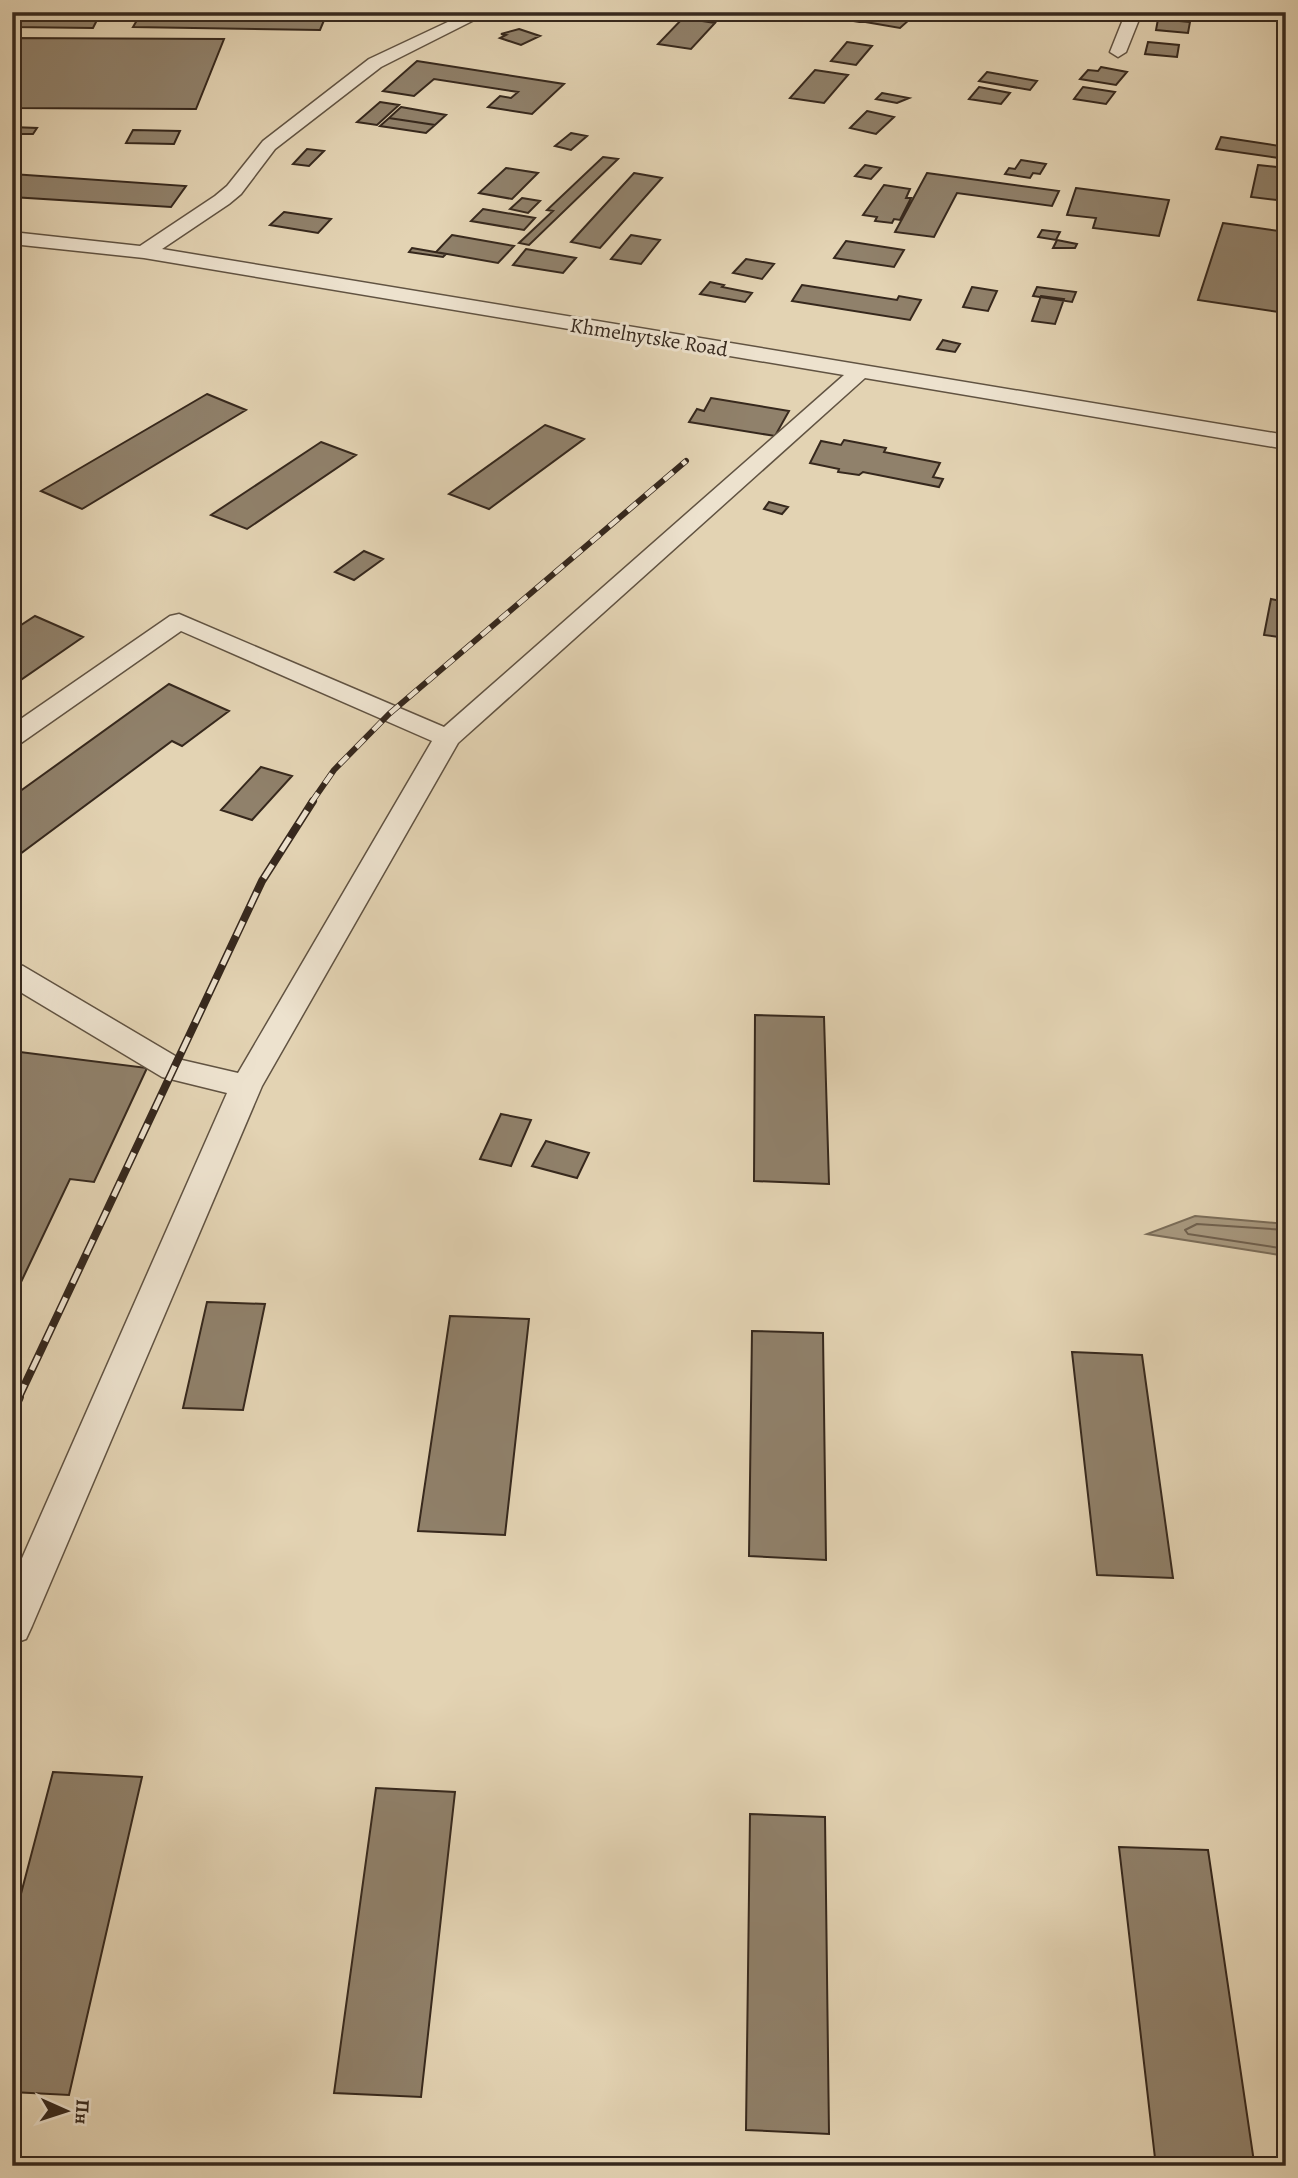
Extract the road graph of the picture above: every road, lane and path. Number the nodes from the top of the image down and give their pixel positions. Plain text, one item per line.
1 (482, 12) edge
2 (1134, 12) edge
3 (1118, 52) dead end
4 (12, 237) edge
5 (144, 252) junction
6 (860, 372) junction
7 (1286, 442) edge
8 (12, 737) edge
9 (447, 738) junction
10 (12, 973) edge
11 (246, 1086) junction
12 (12, 1626) edge

1 - 5 street
2 - 3 street
4 - 5 street, Khmelnytske Road
5 - 6 street, Khmelnytske Road
6 - 7 street, Khmelnytske Road
6 - 9 street
8 - 9 street
9 - 11 street
10 - 11 street
11 - 12 street

